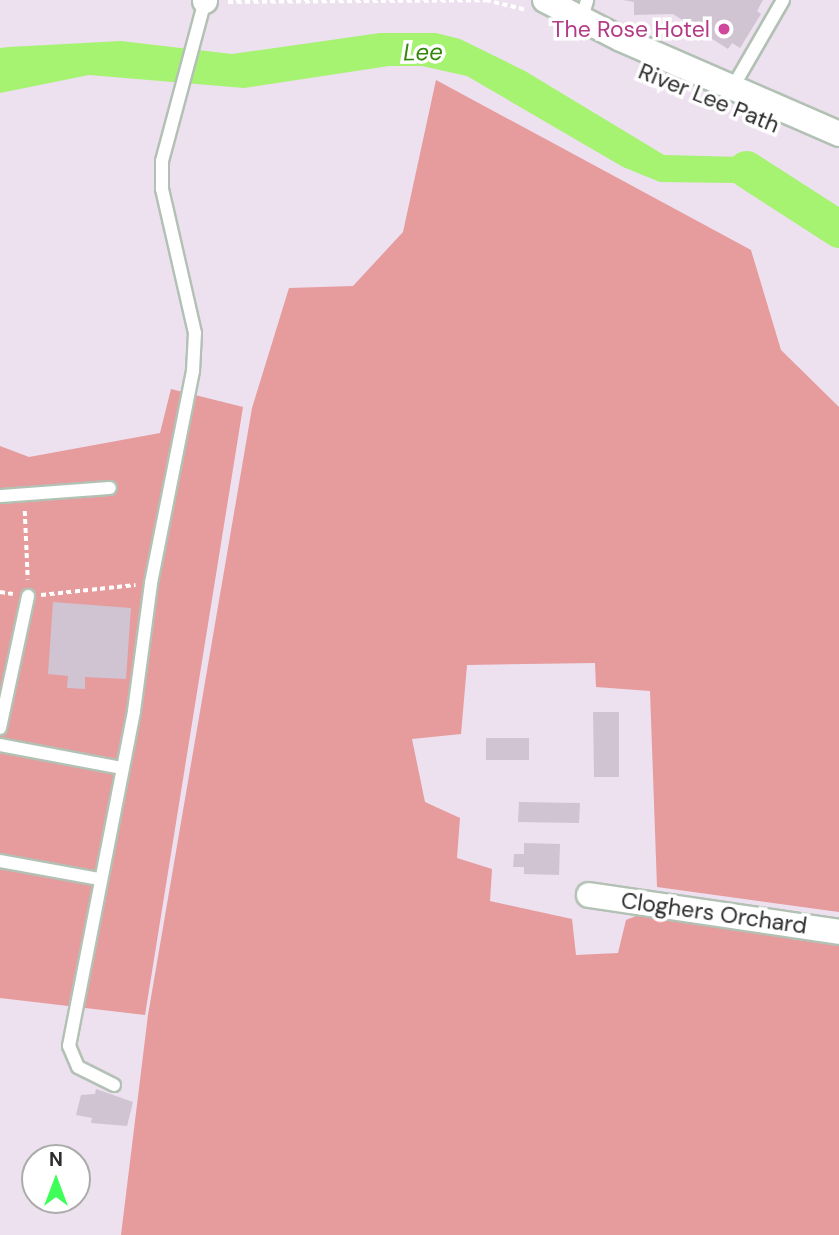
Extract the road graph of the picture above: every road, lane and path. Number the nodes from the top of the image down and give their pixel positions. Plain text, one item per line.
1 (783, 0) edge
2 (212, 1) edge
3 (542, 6) edge
4 (585, 9) edge
5 (733, 85) junction
6 (839, 134) edge
7 (110, 488) dead end
8 (0, 496) edge
9 (25, 497) junction
10 (150, 583) junction
11 (28, 596) junction
12 (0, 728) edge
13 (0, 744) edge
14 (122, 768) junction
15 (0, 861) edge
16 (99, 879) junction
17 (589, 895) dead end
18 (839, 932) edge
19 (114, 1085) dead end

1 - 5 lane
2 - 3 path
2 - 10 lane
3 - 4 street
4 - 5 street
5 - 6 street
7 - 9 lane
8 - 9 lane
9 - 11 path
10 - 11 path
10 - 14 lane
11 - 12 lane
13 - 14 lane
14 - 16 lane
15 - 16 lane
16 - 19 lane
17 - 18 street, Cloghers Orchard

